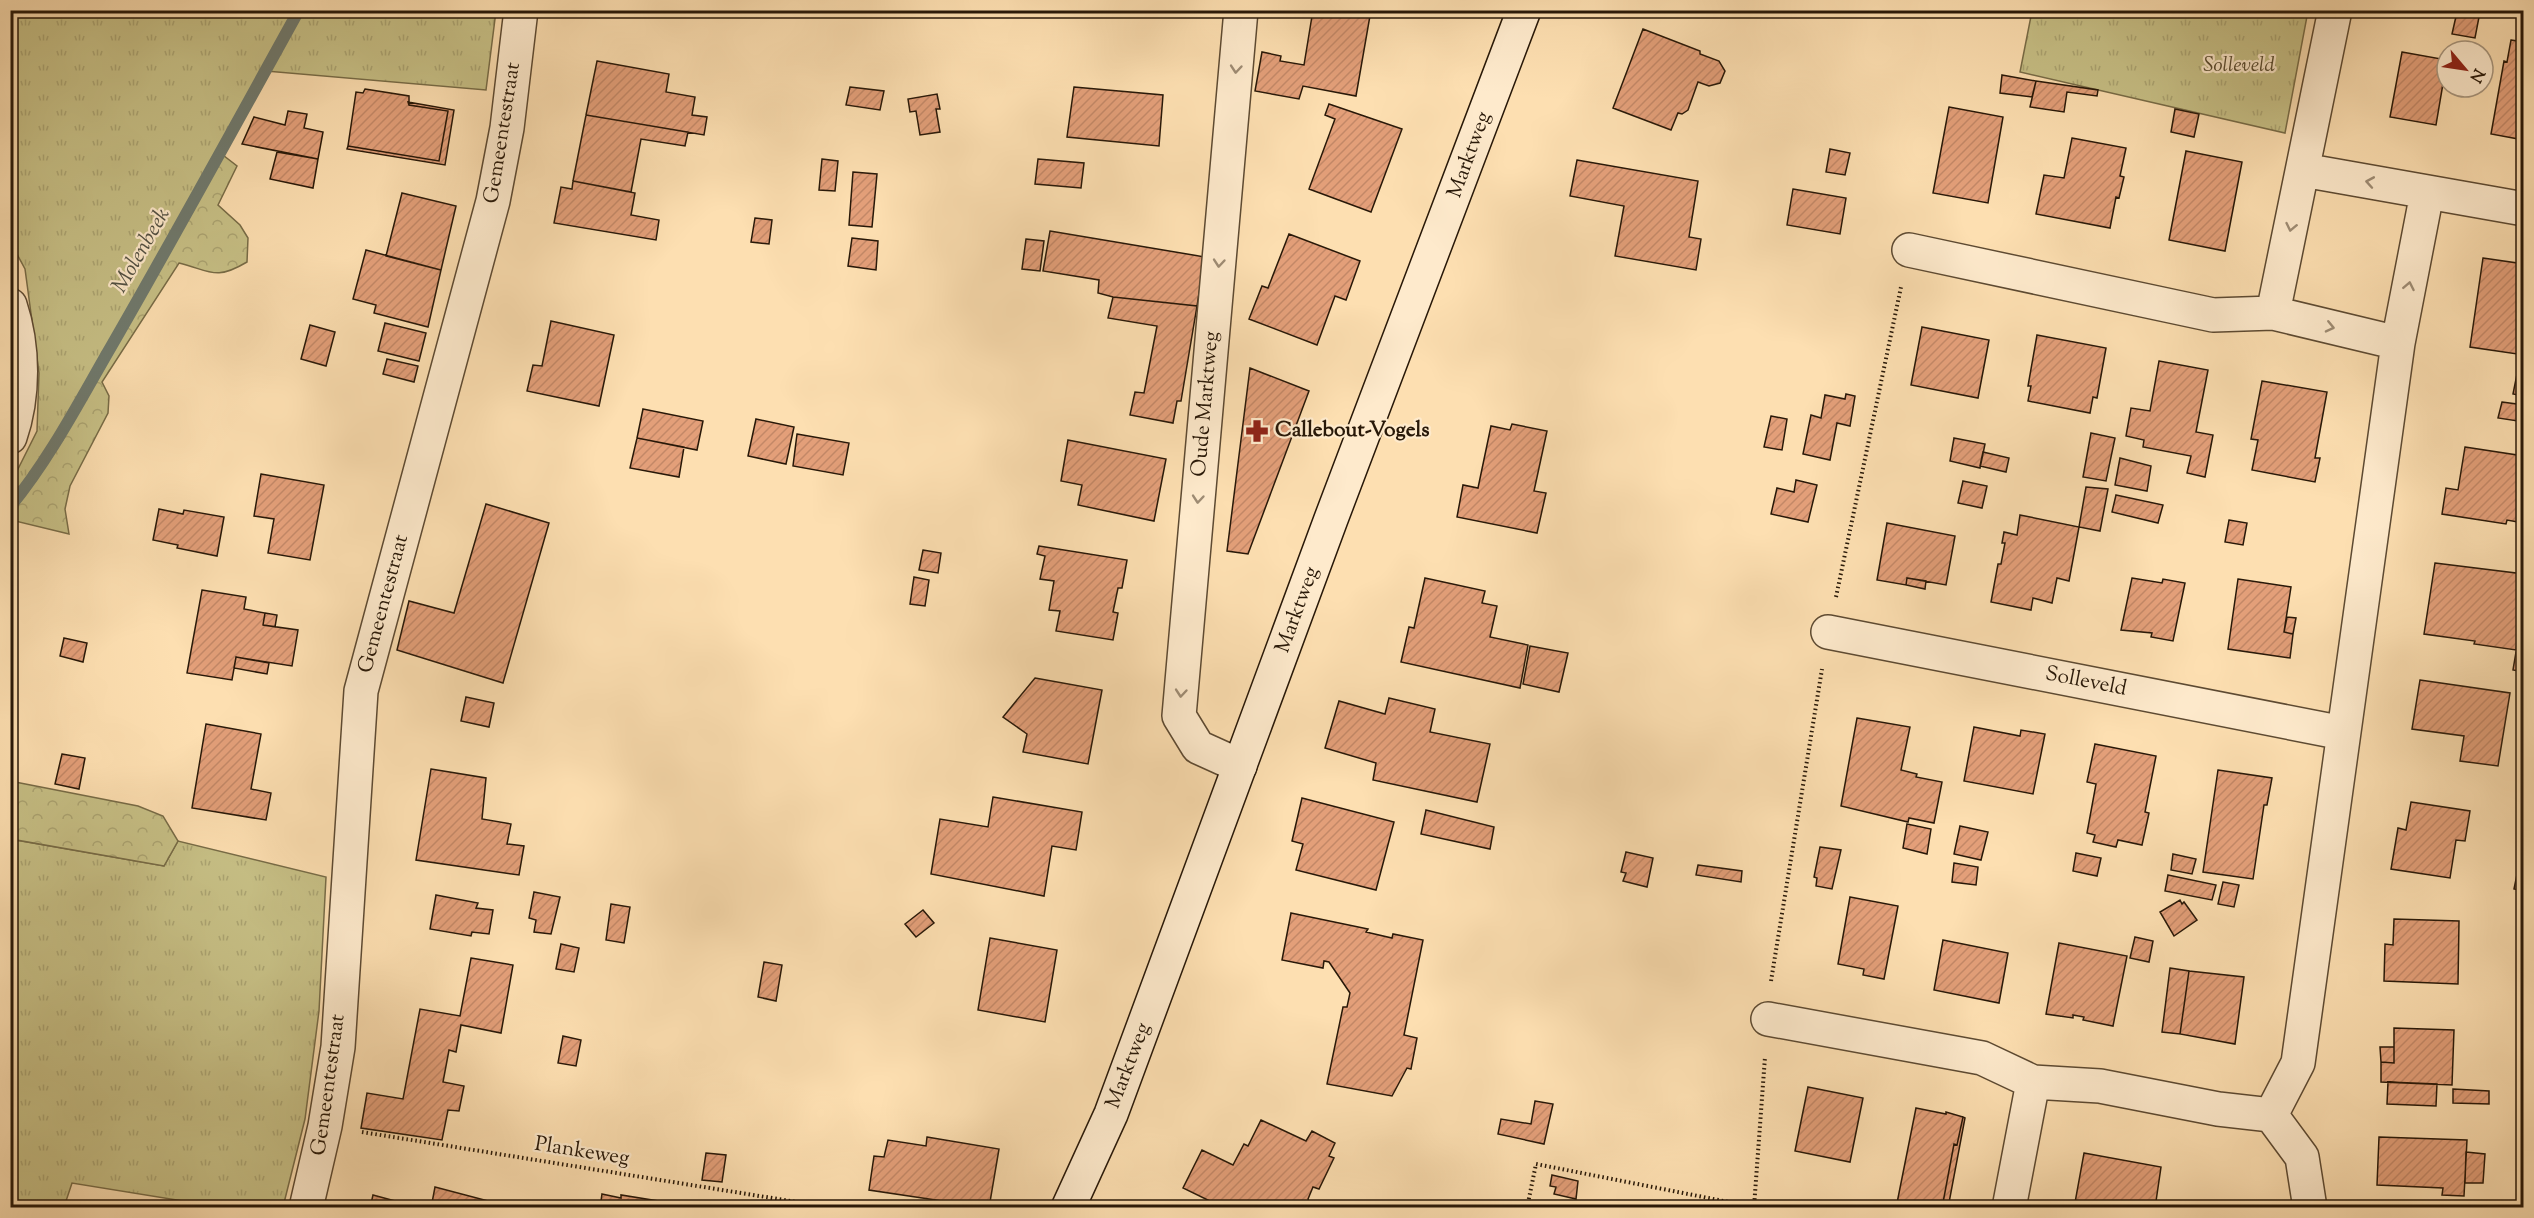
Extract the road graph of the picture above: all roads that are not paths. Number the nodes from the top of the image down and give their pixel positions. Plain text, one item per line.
1 (521, 10) edge
2 (1242, 10) edge
3 (1524, 10) edge
4 (2335, 10) edge
5 (2303, 170) junction
6 (2427, 193) junction
7 (2523, 209) edge
8 (1909, 249) road end
9 (10, 305) edge
10 (2273, 313) junction
11 (2398, 343) junction
12 (10, 437) edge
13 (1828, 632) road end
14 (2343, 733) junction
15 (1240, 766) junction
16 (1768, 1019) road end
17 (2033, 1082) junction
18 (2271, 1115) junction
19 (306, 1208) edge
20 (1068, 1208) edge
21 (2009, 1208) edge
22 (2310, 1208) edge

1 - 19 street, Gemeentestraat
2 -> 15 street, Oude Marktweg
3 - 15 street, Marktweg
4 - 5 street
6 -> 5 street
5 -> 10 street
6 - 7 street
11 -> 6 street
8 - 10 street
9 - 12 street
10 -> 11 street
11 - 14 street
13 - 14 street, Solleveld
14 - 18 street
15 - 20 street, Marktweg
16 - 17 street
17 - 18 street
17 - 21 street
18 - 22 street

